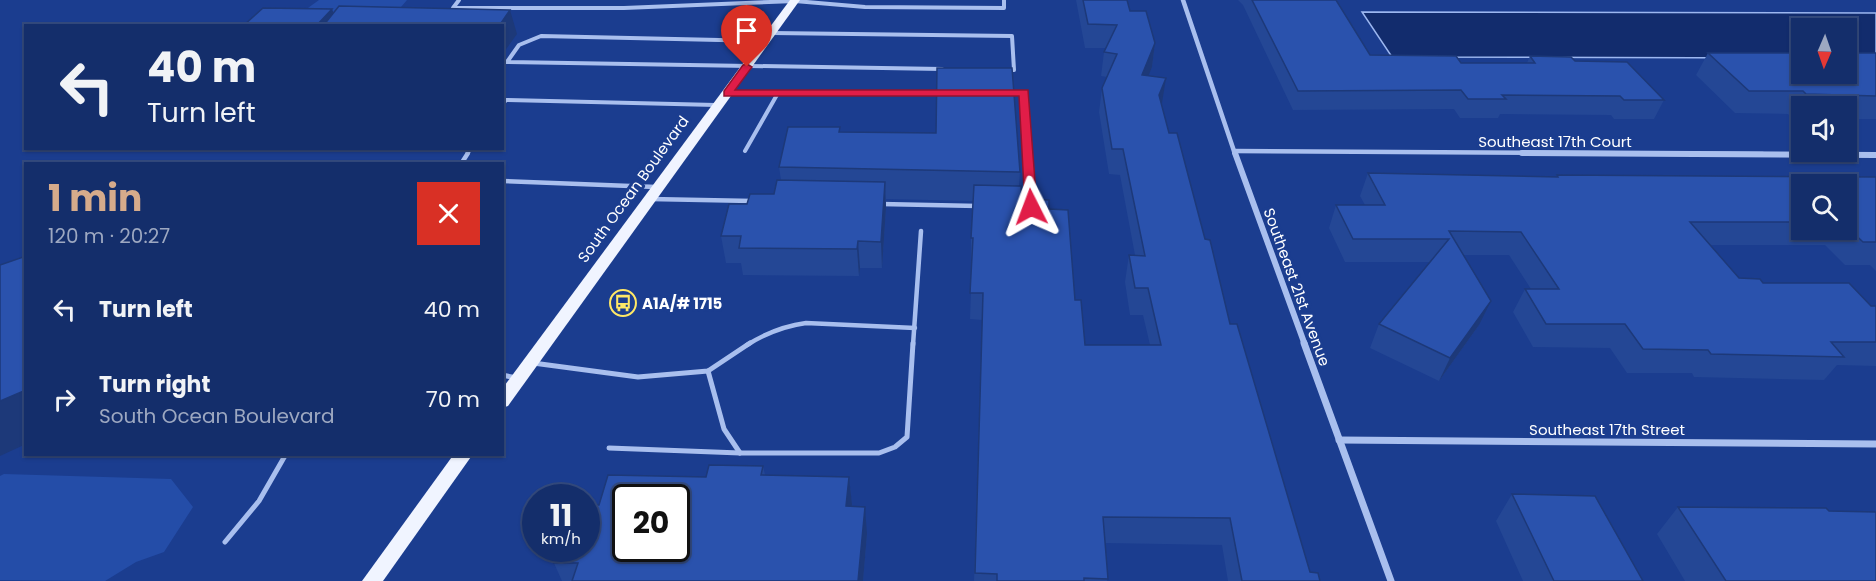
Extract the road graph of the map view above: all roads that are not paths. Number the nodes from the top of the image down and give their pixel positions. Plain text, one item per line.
1 (459, 0) edge
2 (723, 0) edge
3 (1004, 0) edge
4 (1183, 0) edge
5 (795, 1) edge
6 (728, 4) junction
7 (769, 37) junction
8 (507, 62) junction
9 (504, 66) edge
10 (747, 67) junction
11 (945, 69) edge
12 (1002, 70) edge
13 (728, 93) junction
14 (778, 93) junction
15 (942, 93) edge
16 (1001, 93) edge
17 (504, 102) edge
18 (719, 105) junction
19 (745, 151) dead end
20 (1234, 151) junction
21 (1876, 155) edge
22 (504, 181) edge
23 (660, 187) junction
24 (650, 199) junction
25 (763, 202) edge
26 (879, 204) edge
27 (984, 206) edge
28 (1019, 207) edge
29 (921, 231) dead end
30 (915, 328) junction
31 (531, 362) junction
32 (708, 371) junction
33 (504, 375) edge
34 (520, 378) junction
35 (504, 399) edge
36 (1339, 441) junction
37 (1876, 444) edge
38 (609, 448) dead end
39 (740, 453) junction
40 (285, 456) edge
41 (463, 456) edge
42 (225, 542) dead end
43 (372, 581) edge
44 (1391, 581) edge

1 - 6 lane
2 - 6 lane
3 - 5 lane
4 - 20 street, Southeast 21st Avenue
5 - 6 lane
5 - 7 main road, South Ocean Boulevard
7 - 8 lane
7 - 10 main road, South Ocean Boulevard
7 - 12 lane
8 - 9 lane
8 - 10 lane
10 - 11 lane
10 - 13 main road, South Ocean Boulevard
13 - 14 lane
13 - 18 main road, South Ocean Boulevard
14 - 15 lane
14 - 19 lane
16 - 28 lane
17 - 18 lane
18 - 23 main road, South Ocean Boulevard
20 - 21 street, Southeast 17th Court
20 - 36 street, Southeast 21st Avenue
22 - 23 lane
23 - 24 main road, South Ocean Boulevard
24 - 25 lane
24 - 31 main road, South Ocean Boulevard
26 - 27 lane
29 - 30 lane
30 - 32 lane
30 - 39 lane
31 - 32 lane
31 - 34 main road, South Ocean Boulevard
32 - 39 lane
33 - 34 lane
34 - 35 main road, South Ocean Boulevard
36 - 37 street, Southeast 17th Street
36 - 44 street, Southeast 21st Avenue
38 - 39 lane
40 - 42 lane
41 - 43 main road

